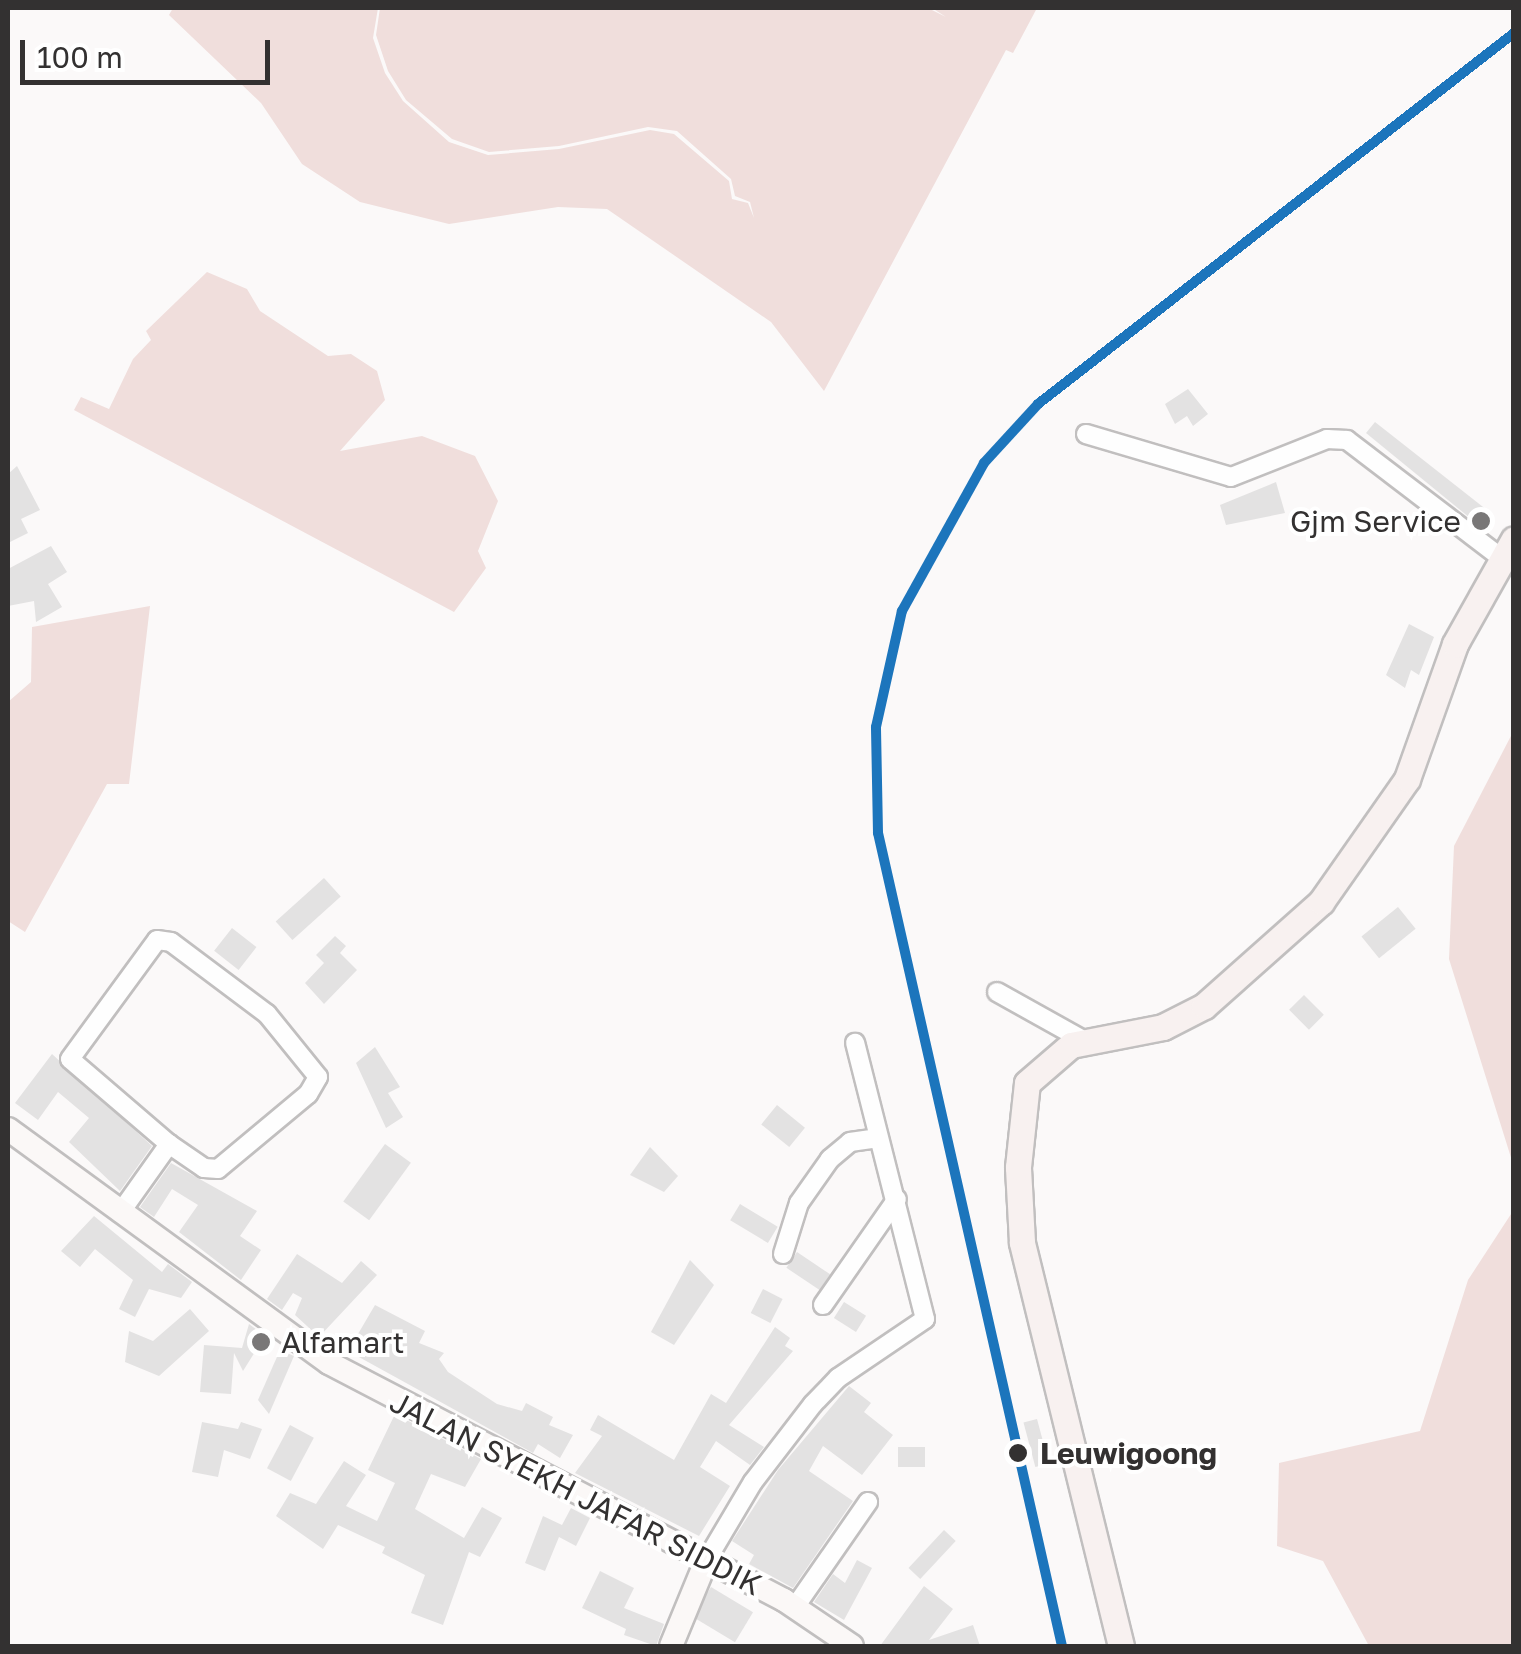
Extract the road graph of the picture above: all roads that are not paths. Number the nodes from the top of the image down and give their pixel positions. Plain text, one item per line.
1 (1086, 434) dead end
2 (1507, 548) edge
3 (997, 992) dead end
4 (1083, 1040) junction
5 (855, 1043) dead end
6 (8, 1129) edge
7 (877, 1138) junction
8 (169, 1144) junction
9 (897, 1199) junction
10 (120, 1213) junction
11 (783, 1254) dead end
12 (823, 1305) dead end
13 (868, 1502) dead end
14 (706, 1562) junction
15 (794, 1607) junction
16 (671, 1646) edge
17 (852, 1646) edge
18 (1121, 1646) edge

1 - 2 street
2 - 4 main road
3 - 4 street
4 - 18 main road
5 - 7 street
6 - 10 main road, JALAN SYEKH JAFAR SIDDIK
7 - 9 street
7 - 11 street
8 - 8 street
8 - 10 street
9 - 12 street
9 - 14 street
10 - 14 main road, JALAN SYEKH JAFAR SIDDIK
13 - 15 street
14 - 15 main road, JALAN SYEKH JAFAR SIDDIK
14 - 16 main road
15 - 17 main road, JALAN SYEKH JAFAR SIDDIK

